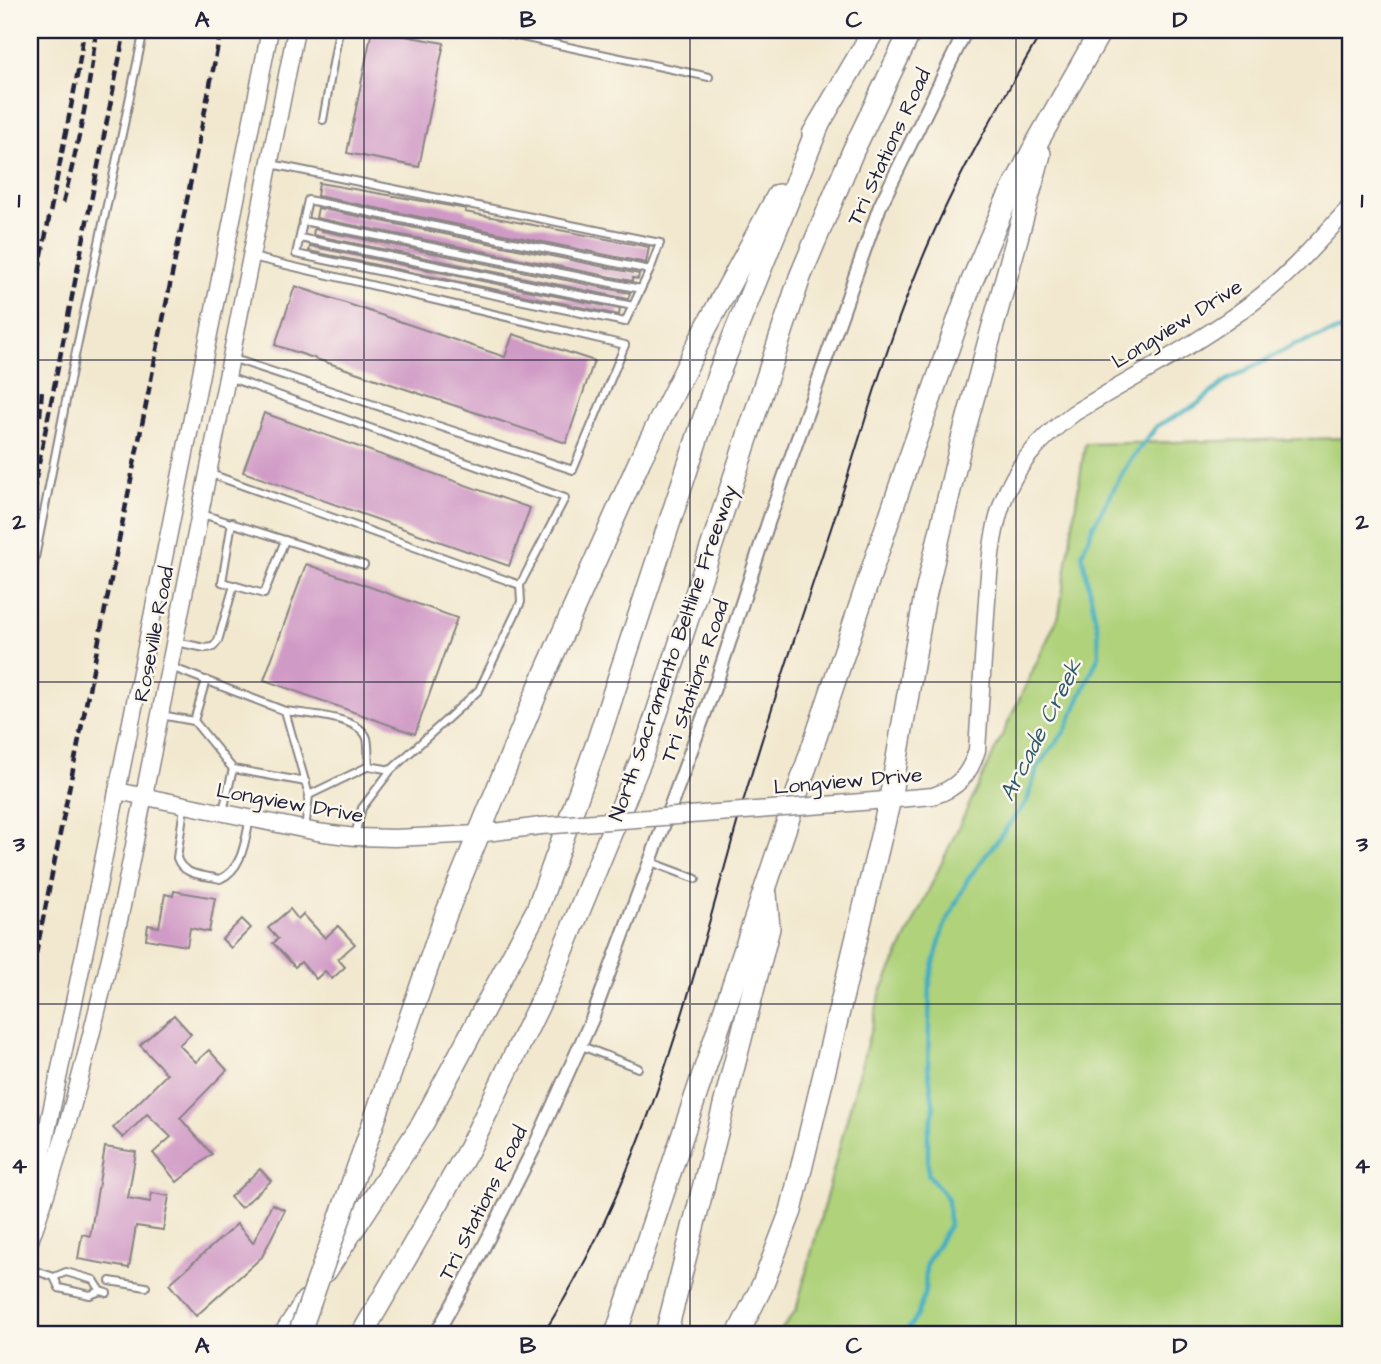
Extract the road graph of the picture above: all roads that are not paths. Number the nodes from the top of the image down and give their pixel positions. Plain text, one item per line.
1 (144, 30) edge
2 (270, 30) edge
3 (296, 30) edge
4 (339, 30) edge
5 (489, 30) edge
6 (874, 30) edge
7 (911, 30) edge
8 (966, 30) edge
9 (1101, 30) edge
10 (709, 77) dead end
11 (1054, 112) junction
12 (323, 120) dead end
13 (819, 124) junction
14 (271, 164) junction
15 (1351, 205) edge
16 (303, 221) junction
17 (300, 238) junction
18 (250, 257) junction
19 (650, 270) junction
20 (641, 289) junction
21 (633, 306) junction
22 (230, 358) junction
23 (226, 376) junction
24 (208, 473) junction
25 (200, 514) junction
26 (232, 523) junction
27 (285, 540) junction
28 (363, 565) dead end
29 (30, 583) edge
30 (234, 585) junction
31 (520, 585) junction
32 (174, 642) junction
33 (169, 666) junction
34 (206, 680) junction
35 (285, 711) junction
36 (159, 714) junction
37 (194, 722) junction
38 (369, 766) junction
39 (233, 769) junction
40 (391, 770) junction
41 (306, 782) junction
42 (117, 791) junction
43 (309, 795) junction
44 (143, 797) junction
45 (890, 799) junction
46 (184, 805) junction
47 (222, 813) junction
48 (250, 818) junction
49 (305, 830) junction
50 (478, 834) junction
51 (355, 837) junction
52 (651, 862) junction
53 (696, 879) dead end
54 (765, 885) junction
55 (579, 1045) junction
56 (638, 1068) dead end
57 (30, 1212) edge
58 (30, 1241) edge
59 (30, 1269) edge
60 (54, 1277) junction
61 (110, 1282) dead end
62 (146, 1287) dead end
63 (285, 1334) edge
64 (299, 1334) edge
65 (362, 1334) edge
66 (436, 1334) edge
67 (617, 1334) edge
68 (666, 1334) edge
69 (738, 1334) edge

1 - 29 lane
2 - 42 main road, Roseville Road
3 - 14 main road, Roseville Road
4 - 12 lane
5 - 10 lane
6 - 13 highway
7 - 65 highway, North Sacramento Beltline Freeway
8 - 52 street, Tri Stations Road
9 - 11 highway
11 - 45 highway
11 - 54 highway
13 - 50 highway
13 - 63 highway
14 - 18 main road, Roseville Road
14 - 19 lane
15 - 45 main road, Longview Drive
16 - 17 lane
16 - 19 lane
16 - 20 lane
17 - 21 lane
17 - 21 lane
18 - 22 main road, Roseville Road
18 - 22 lane
19 - 20 lane
20 - 21 lane
22 - 23 main road, Roseville Road
23 - 24 main road, Roseville Road
23 - 31 lane
24 - 25 main road, Roseville Road
24 - 31 lane
25 - 26 lane
25 - 32 main road, Roseville Road
26 - 27 lane
26 - 30 lane
27 - 28 lane
27 - 30 lane
30 - 32 lane
31 - 40 lane
32 - 33 main road, Roseville Road
33 - 34 lane
33 - 36 main road, Roseville Road
34 - 35 lane
34 - 37 lane
35 - 38 lane
35 - 41 lane
36 - 37 lane
36 - 44 main road, Roseville Road
37 - 39 lane
38 - 40 lane
38 - 43 lane
39 - 41 lane
39 - 47 lane
40 - 51 lane
41 - 43 lane
42 - 44 main road, Longview Drive
42 - 57 main road, Roseville Road
43 - 49 lane
44 - 46 main road, Longview Drive
44 - 58 main road, Roseville Road
45 - 50 main road, Longview Drive, bridge
45 - 69 highway
46 - 47 main road, Longview Drive
46 - 48 lane
47 - 48 main road, Longview Drive
48 - 49 main road, Longview Drive
49 - 51 main road, Longview Drive
50 - 51 main road, Longview Drive
50 - 64 highway, bridge
52 - 53 lane
52 - 55 street, Tri Stations Road
54 - 67 highway
54 - 68 highway
55 - 56 lane
55 - 66 street, Tri Stations Road
59 - 60 lane
60 - 60 lane
61 - 62 lane

